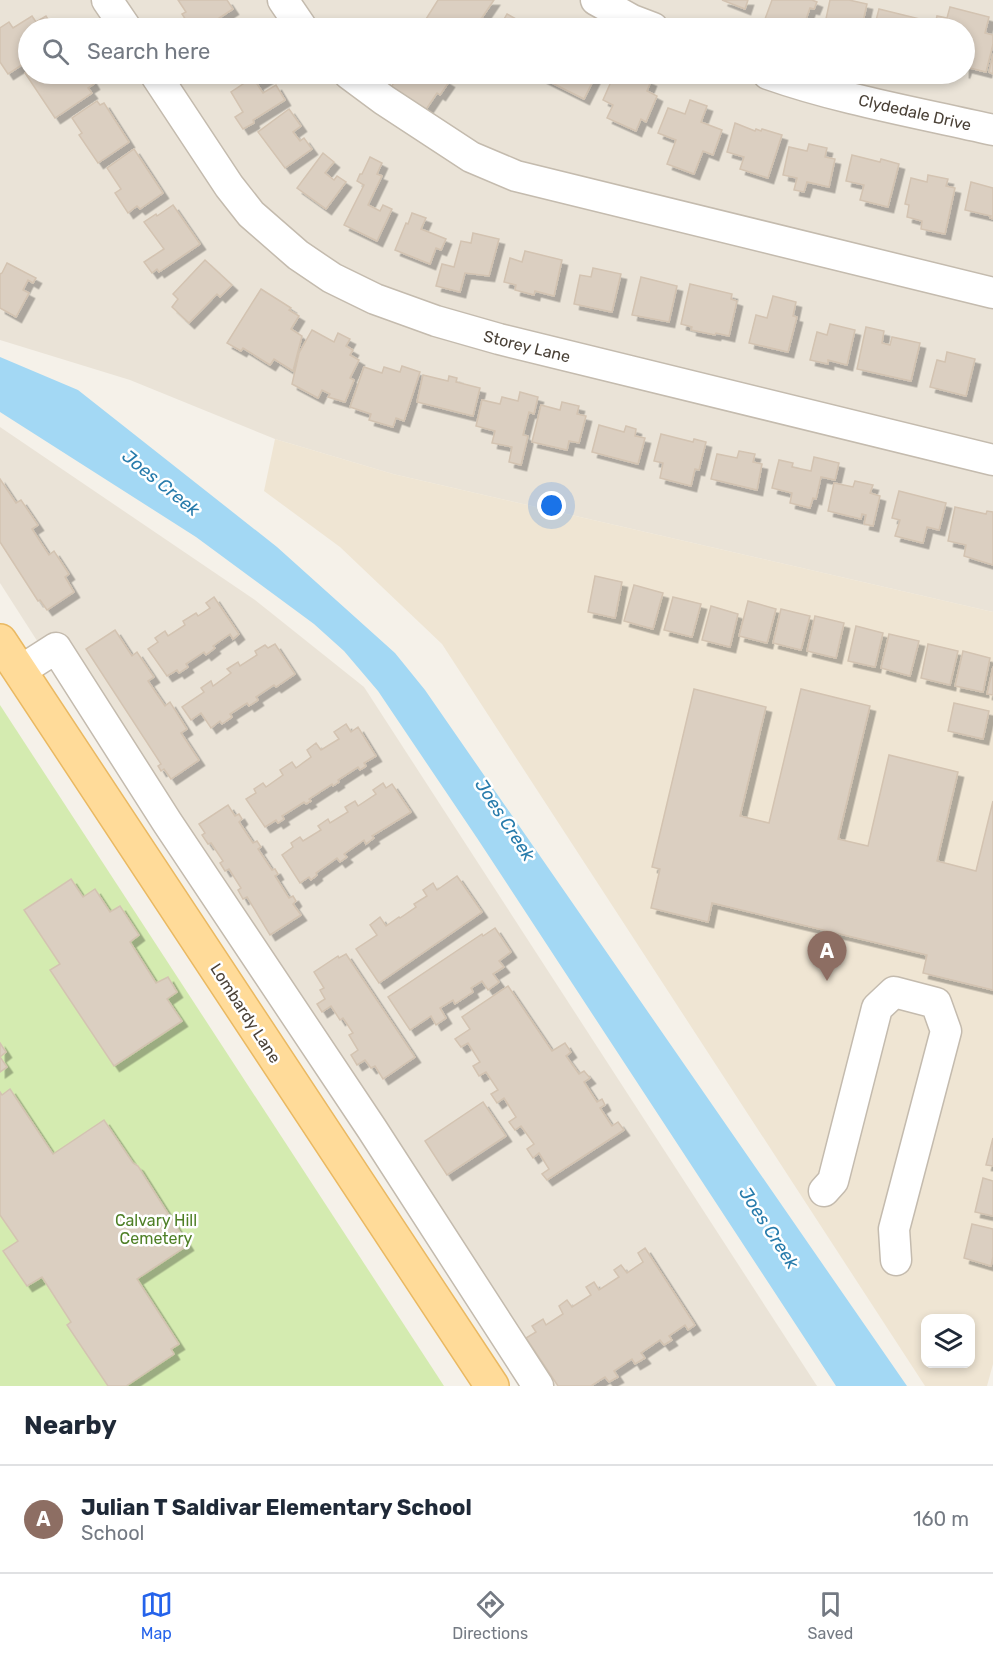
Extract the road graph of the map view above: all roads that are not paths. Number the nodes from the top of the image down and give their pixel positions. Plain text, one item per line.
1 (107, 0) edge
2 (283, 0) edge
3 (596, 0) edge
4 (119, 18) edge
5 (295, 18) edge
6 (628, 18) edge
7 (162, 84) edge
8 (362, 84) edge
9 (802, 84) edge
10 (993, 130) edge
11 (993, 292) edge
12 (993, 460) edge
13 (0, 641) edge
14 (20, 671) junction
15 (167, 822) junction
16 (135, 845) junction
17 (261, 962) junction
18 (226, 983) junction
19 (824, 1191) dead end
20 (896, 1260) dead end
21 (457, 1261) junction
22 (423, 1281) junction
23 (492, 1386) edge
24 (538, 1386) edge

1 - 4 street
2 - 5 street
3 - 6 street
7 - 12 street, Storey Lane
8 - 11 street
9 - 10 street, Clydedale Drive
13 - 14 main road, Lombardy Lane
14 - 15 street
14 - 16 main road, Lombardy Lane
15 - 16 street
15 - 17 street
16 - 18 main road, Lombardy Lane
17 - 18 street
17 - 21 street
18 - 22 main road, Lombardy Lane
19 - 20 street
21 - 22 street
21 - 24 street
22 - 23 main road, Lombardy Lane

